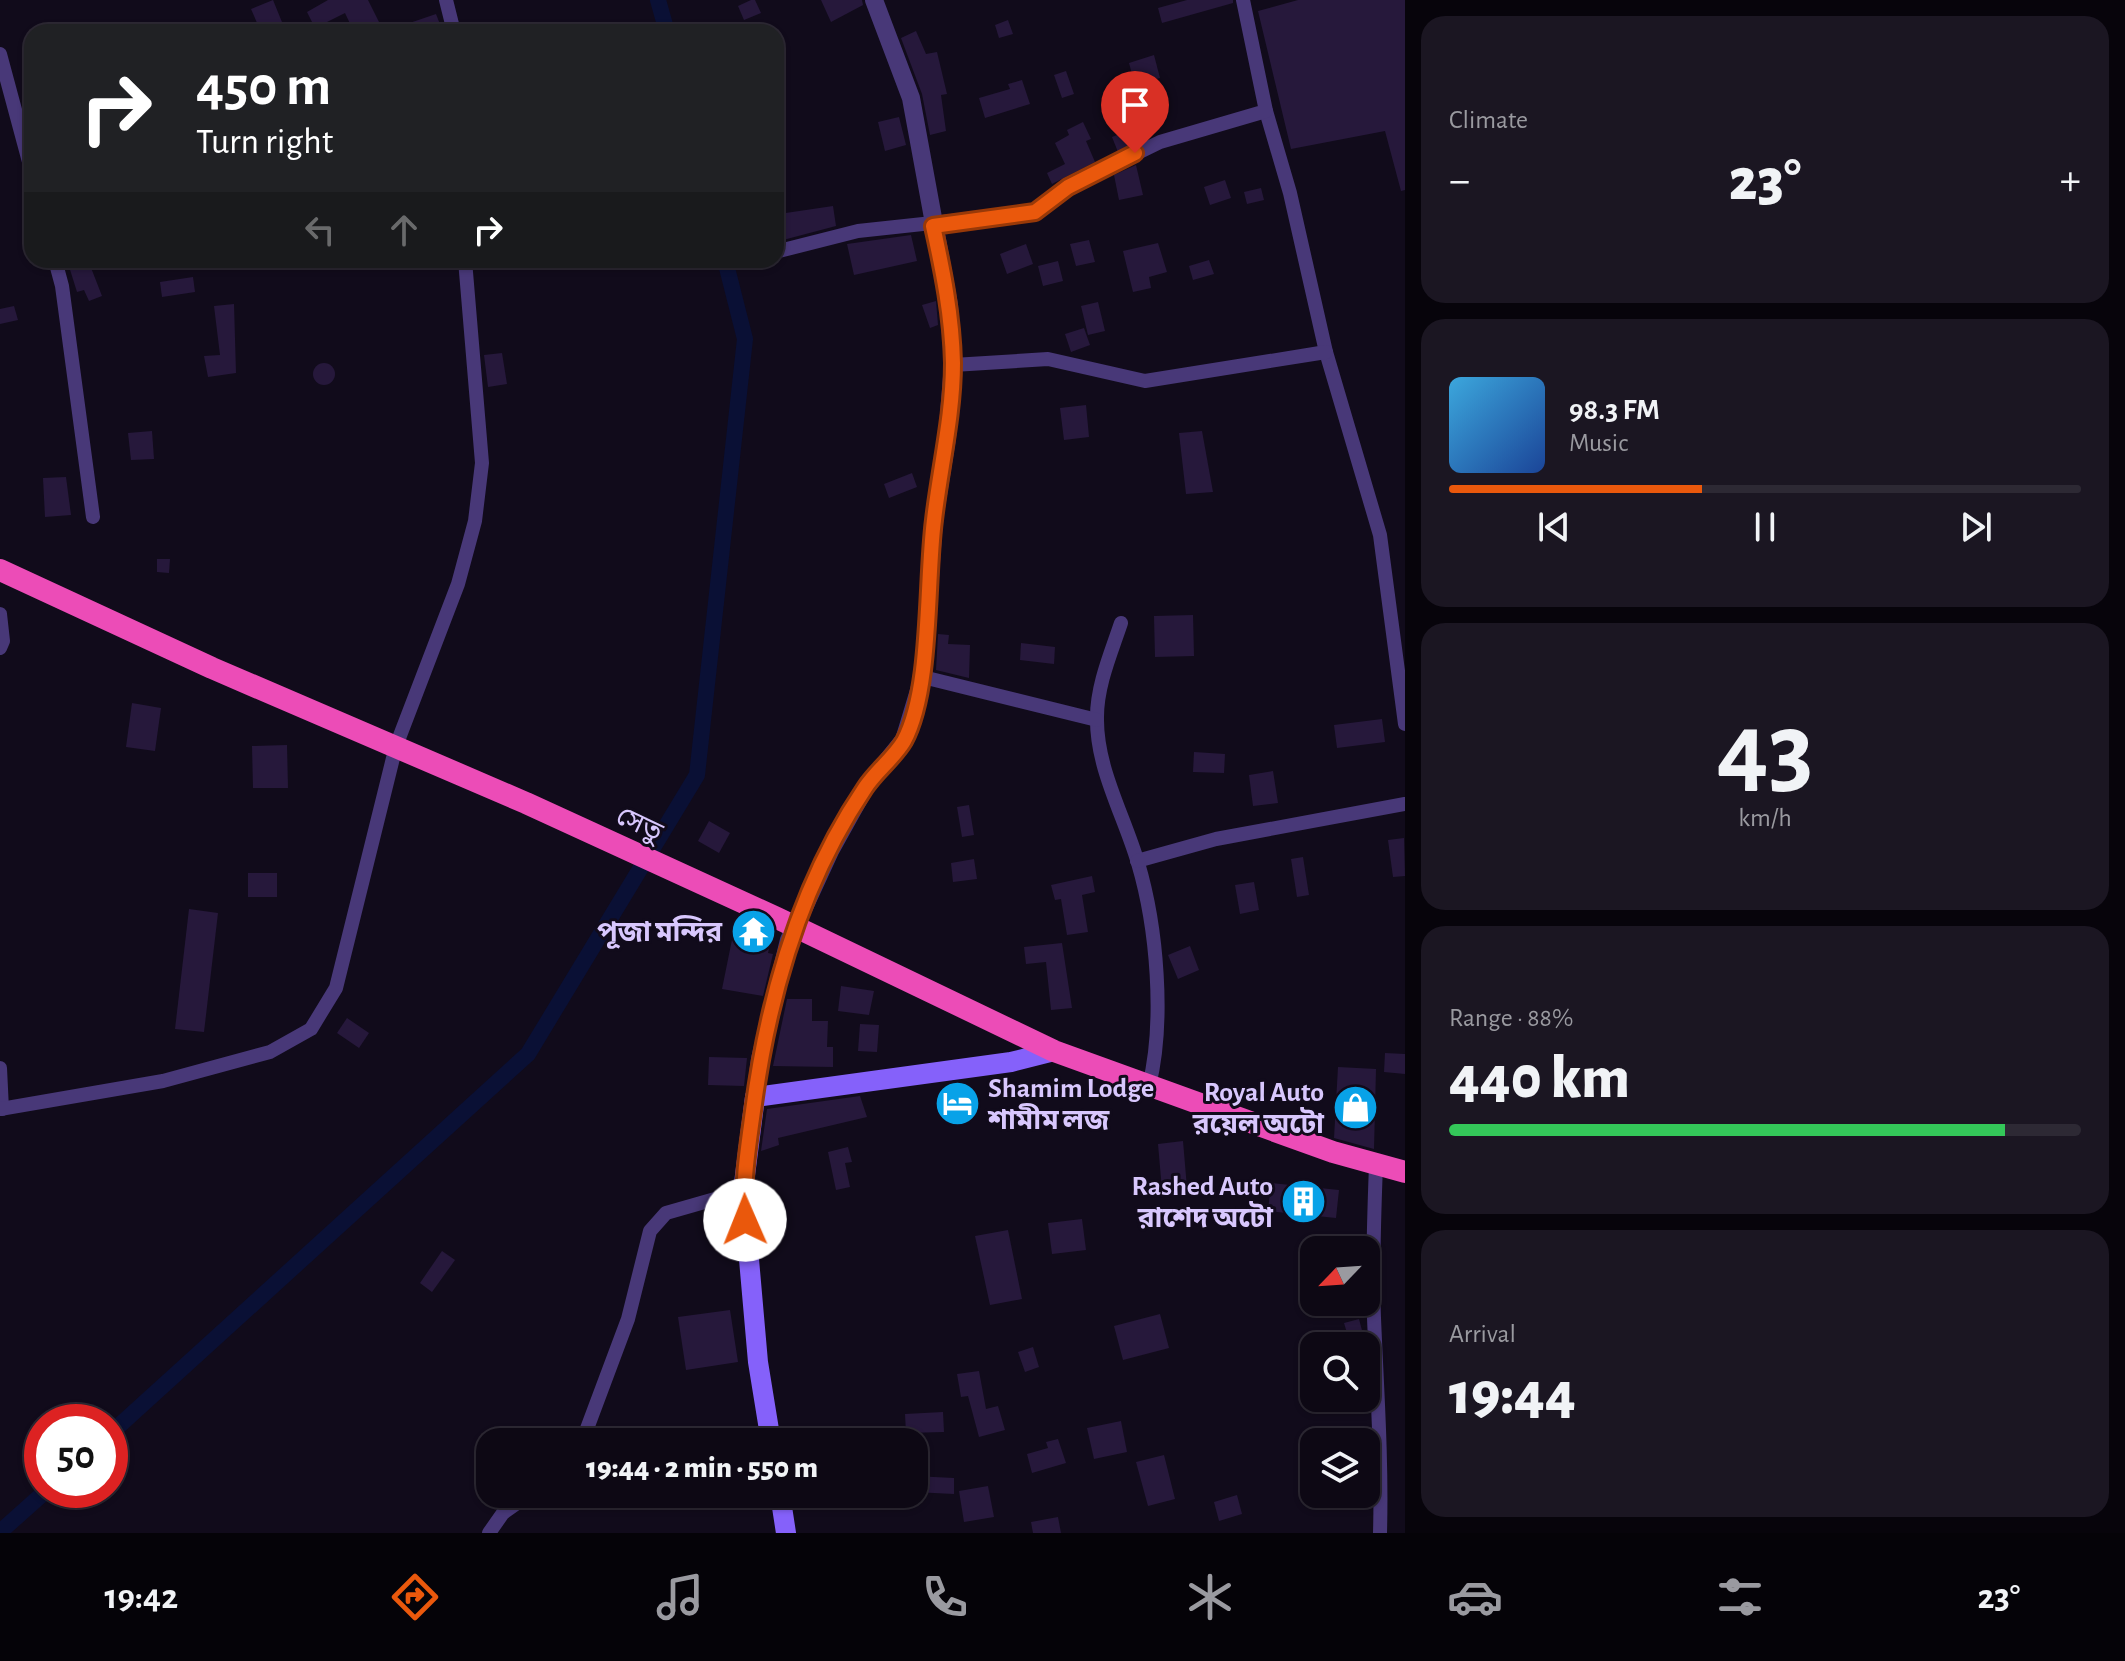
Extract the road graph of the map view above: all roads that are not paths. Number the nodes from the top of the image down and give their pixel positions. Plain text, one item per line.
1 (446, 0) edge
2 (874, 0) edge
3 (1243, 0) edge
4 (452, 24) edge
5 (0, 54) edge
6 (1266, 111) junction
7 (24, 143) edge
8 (933, 226) junction
9 (784, 250) edge
10 (57, 268) edge
11 (466, 268) edge
12 (1326, 352) junction
13 (953, 365) junction
14 (93, 517) dead end
15 (0, 574) edge
16 (0, 614) edge
17 (1121, 623) dead end
18 (0, 648) edge
19 (923, 677) junction
20 (1097, 720) junction
21 (1405, 724) edge
22 (396, 746) junction
23 (1405, 804) edge
24 (1137, 861) junction
25 (1054, 1051) junction
26 (0, 1068) edge
27 (1149, 1086) junction
28 (755, 1097) junction
29 (1, 1109) edge
30 (1376, 1165) junction
31 (1405, 1172) edge
32 (743, 1191) junction
33 (587, 1428) edge
34 (769, 1428) edge
35 (510, 1508) edge
36 (782, 1508) edge
37 (489, 1533) edge
38 (786, 1533) edge
39 (1380, 1533) edge

1 - 4 street
2 - 8 street
3 - 6 street
5 - 7 street
6 - 8 street
6 - 12 street
8 - 9 street
8 - 13 street
10 - 14 street
11 - 22 street
12 - 13 street
12 - 21 street
13 - 19 street
15 - 22 highway, সেতু
16 - 18 street
17 - 20 street
19 - 20 street
19 - 28 street
20 - 24 street
22 - 25 highway, সেতু
22 - 29 street
23 - 24 street
24 - 27 street
25 - 27 highway, সেতু
25 - 28 main road
26 - 29 street
27 - 30 highway, সেতু
28 - 32 main road
30 - 31 highway, সেতু
30 - 39 street
32 - 33 street
32 - 34 main road
35 - 37 street
36 - 38 main road

